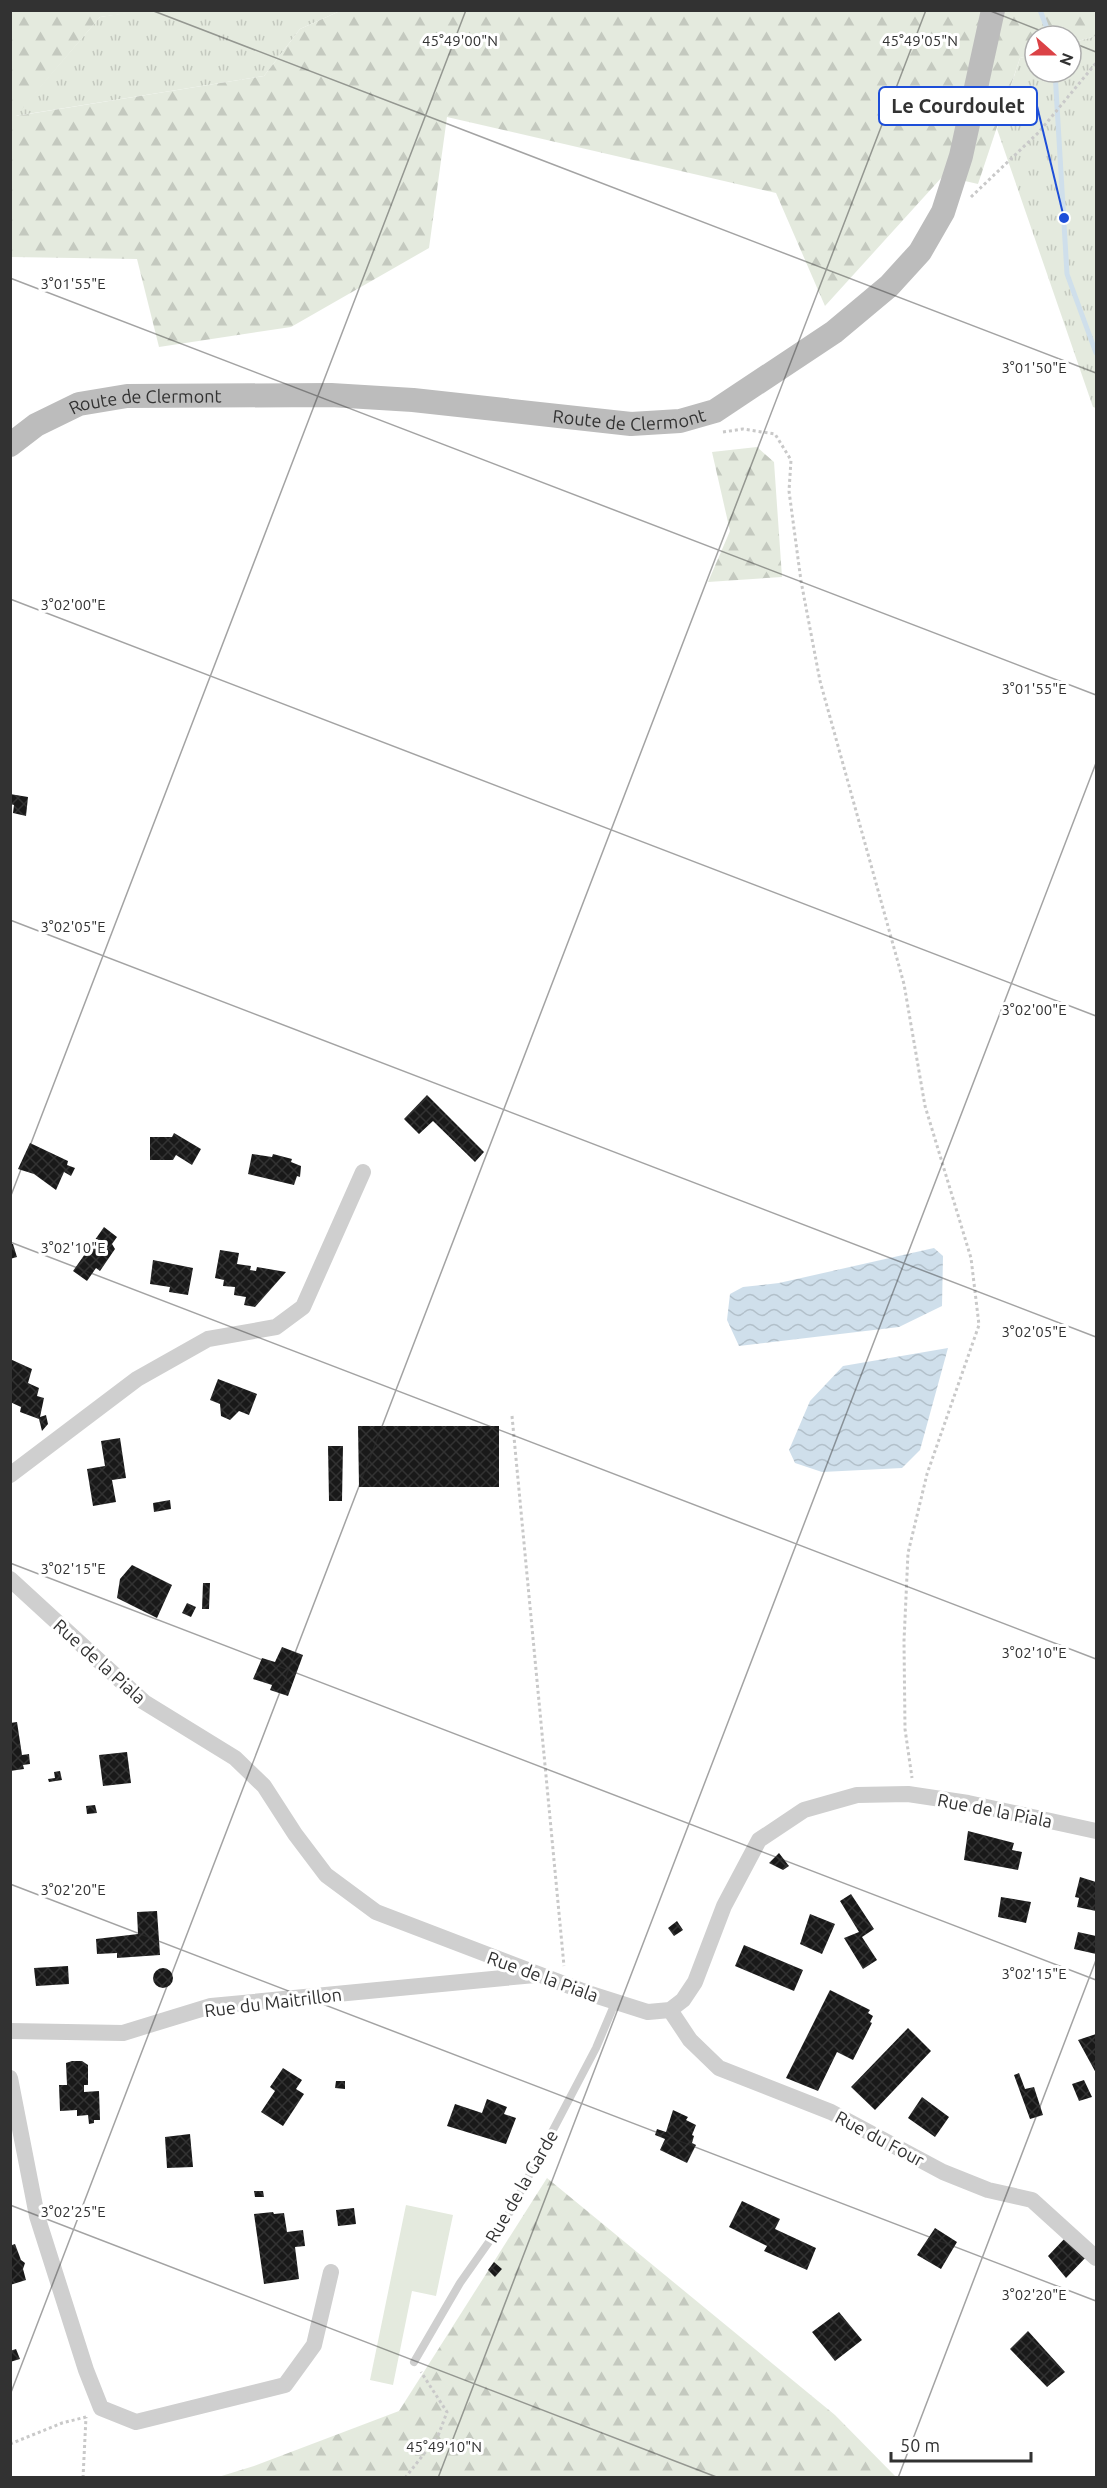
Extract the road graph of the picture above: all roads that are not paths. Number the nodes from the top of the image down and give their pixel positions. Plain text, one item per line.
1 (993, 10) edge
2 (10, 445) edge
3 (363, 1172) dead end
4 (10, 1474) edge
5 (10, 1579) edge
6 (1096, 1831) edge
7 (538, 1975) junction
8 (615, 2003) junction
9 (670, 2010) junction
10 (10, 2031) edge
11 (10, 2078) edge
12 (1096, 2258) edge
13 (331, 2272) dead end
14 (414, 2362) road end

1 - 2 street, Route de Clermont
3 - 4 street
5 - 7 street, Rue de la Piala
6 - 9 street, Rue de la Piala
7 - 8 street, Rue de la Piala
7 - 10 street, Rue du Maitrillon
8 - 9 street, Rue de la Piala
8 - 14 lane, Rue de la Garde
9 - 12 street, Rue du Four
11 - 13 street

